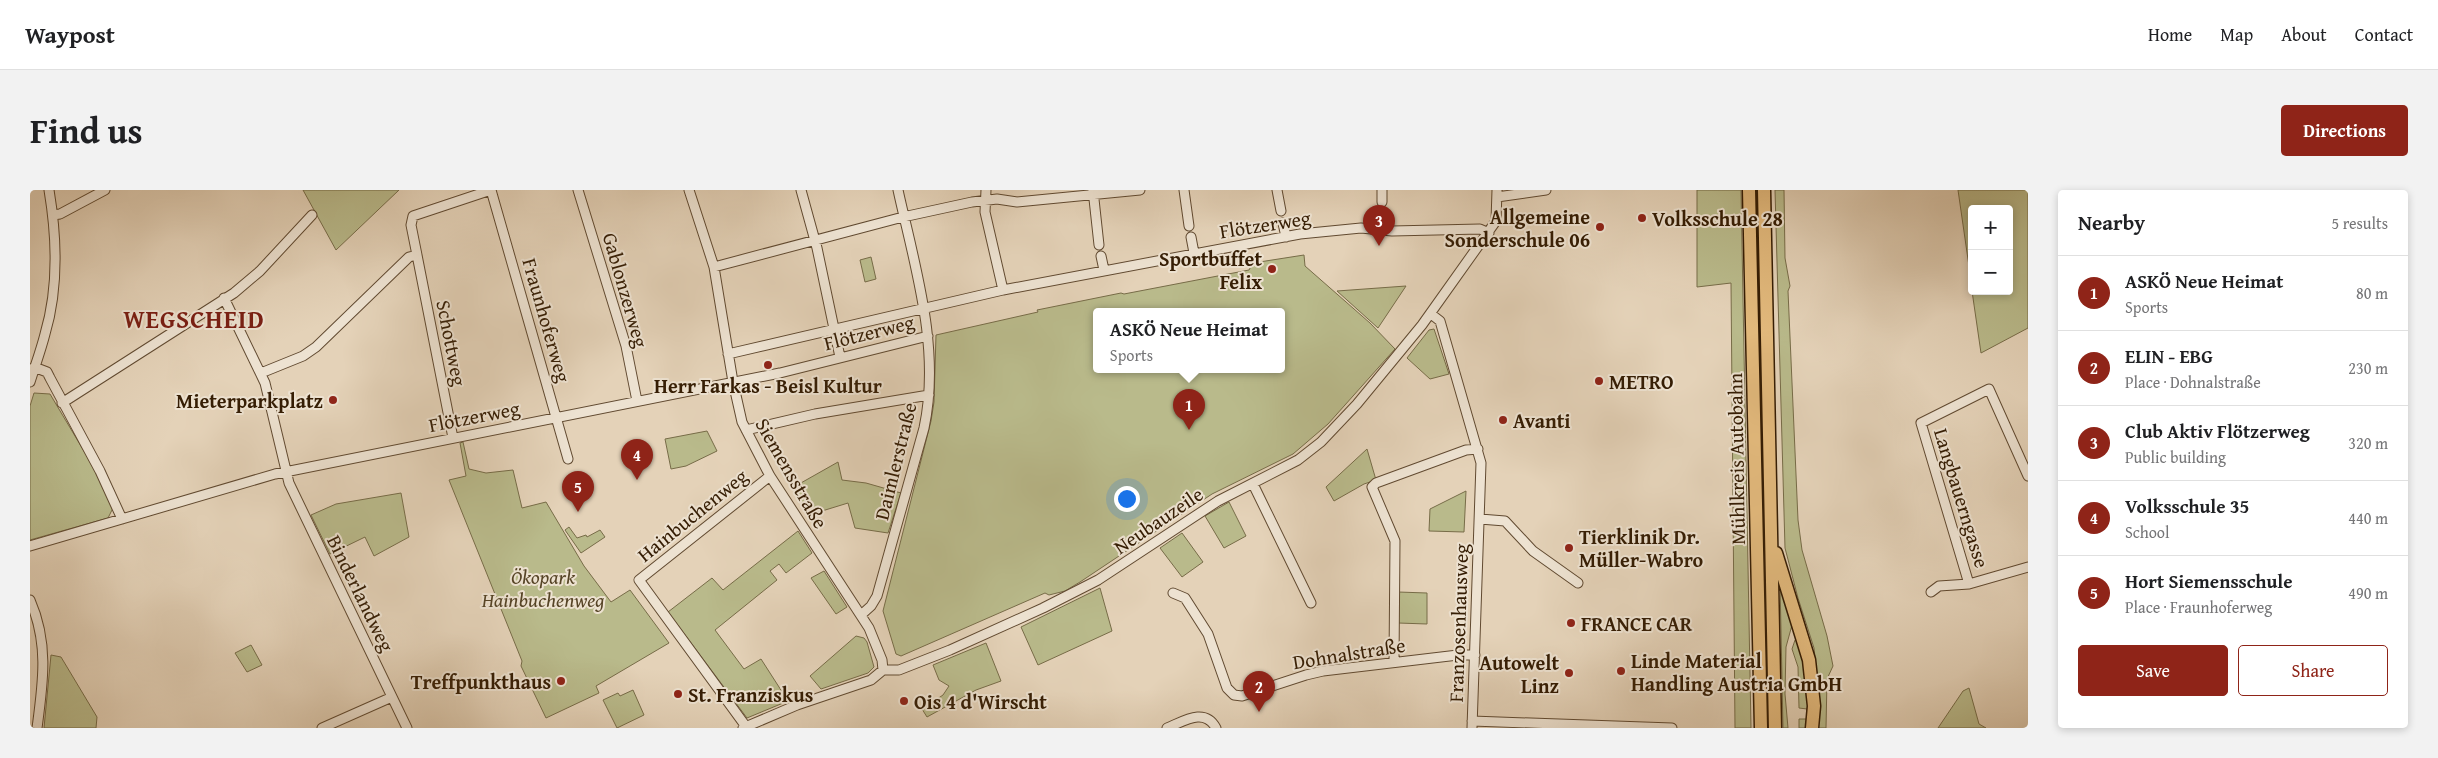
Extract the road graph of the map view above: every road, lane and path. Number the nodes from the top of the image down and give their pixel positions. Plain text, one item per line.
1 (49, 190) edge
2 (106, 190) edge
3 (491, 190) edge
4 (578, 190) edge
5 (689, 190) edge
6 (800, 190) edge
7 (898, 190) edge
8 (986, 190) edge
9 (1140, 190) edge
10 (1184, 190) edge
11 (1278, 190) edge
12 (1382, 190) edge
13 (1546, 190) edge
14 (1749, 190) edge
15 (1764, 190) edge
16 (1093, 192) edge
17 (1497, 194) edge
18 (986, 200) junction
19 (1382, 202) dead end
20 (1281, 212) dead end
21 (1383, 213) dead end
22 (53, 215) junction
23 (312, 215) dead end
24 (903, 217) junction
25 (1283, 223) dead end
26 (1190, 226) dead end
27 (1382, 230) junction
28 (1489, 233) junction
29 (1191, 237) dead end
30 (1286, 237) junction
31 (815, 241) junction
32 (1100, 245) dead end
33 (1194, 253) junction
34 (417, 255) junction
35 (1102, 256) dead end
36 (714, 267) junction
37 (1104, 270) junction
38 (1003, 290) junction
39 (224, 298) junction
40 (924, 309) junction
41 (1431, 314) junction
42 (834, 329) junction
43 (928, 336) junction
44 (728, 354) junction
45 (840, 357) junction
46 (34, 367) junction
47 (261, 372) junction
48 (30, 382) edge
49 (732, 382) junction
50 (929, 395) junction
51 (637, 401) junction
52 (62, 403) junction
53 (557, 418) junction
54 (746, 430) junction
55 (453, 438) junction
56 (1478, 449) junction
57 (568, 459) dead end
58 (286, 472) junction
59 (770, 476) junction
60 (2028, 476) edge
61 (1253, 484) junction
62 (122, 518) junction
63 (1480, 519) junction
64 (1771, 537) junction
65 (30, 546) edge
66 (2028, 568) edge
67 (1578, 583) dead end
68 (1969, 584) junction
69 (1173, 592) dead end
70 (1932, 592) dead end
71 (30, 600) edge
72 (1312, 603) dead end
73 (861, 616) junction
74 (1474, 655) junction
75 (1394, 662) junction
76 (883, 670) junction
77 (392, 697) junction
78 (1472, 725) edge
79 (37, 728) edge
80 (322, 728) edge
81 (407, 728) edge
82 (745, 728) edge
83 (1167, 728) edge
84 (1216, 728) edge
85 (1672, 728) edge
86 (1760, 728) edge
87 (1775, 728) edge
88 (1812, 728) edge

1 - 22 street
2 - 22 street
3 - 34 street, Schottweg
3 - 53 street, Fraunhoferweg
4 - 51 street, Gablonzerweg
5 - 36 street, Siemensstraße
6 - 31 street
7 - 24 street, Daimlerstraße
8 - 18 street
9 - 16 street
10 - 26 street
11 - 20 street
12 - 19 street
13 - 17 street
14 - 86 highway, Mühlkreis Autobahn
15 - 64 highway, Mühlkreis Autobahn
16 - 18 street
16 - 32 street
17 - 28 street, Neubauzeile
18 - 24 street
18 - 38 street
21 - 27 street
22 - 46 street
23 - 39 street
24 - 31 street
24 - 40 street, Daimlerstraße
25 - 30 street
27 - 28 street, Flötzerweg
27 - 30 street, Flötzerweg
28 - 41 street, Neubauzeile
29 - 33 street
30 - 33 street, Flötzerweg
31 - 36 street
31 - 42 street
33 - 37 street, Flötzerweg
34 - 47 street
34 - 55 street, Schottweg
35 - 37 street
36 - 44 street, Siemensstraße
37 - 38 street, Flötzerweg
38 - 40 street, Flötzerweg
39 - 47 street, Binderlandweg
39 - 52 street
40 - 42 street, Flötzerweg
40 - 43 street, Daimlerstraße
41 - 56 street, Franzosenhausweg
41 - 61 street, Neubauzeile
42 - 44 street, Flötzerweg
42 - 45 street
43 - 45 street, Flötzerweg
43 - 50 street, Daimlerstraße
44 - 49 street, Siemensstraße
45 - 49 street, Flötzerweg
46 - 48 street
46 - 52 street
47 - 58 street, Binderlandweg
49 - 51 street, Flötzerweg
49 - 54 street, Siemensstraße
50 - 54 street
50 - 73 street, Daimlerstraße
51 - 53 street, Flötzerweg
52 - 62 street
53 - 55 street, Flötzerweg
53 - 57 street, Fraunhoferweg
54 - 59 street, Siemensstraße
55 - 58 street, Flötzerweg
56 - 63 street, Franzosenhausweg
56 - 75 street
58 - 62 street, Flötzerweg
58 - 77 street, Binderlandweg
59 - 73 street, Siemensstraße
59 - 82 street, Hainbuchenweg
60 - 68 street, Langbauerngasse
61 - 72 street
61 - 76 street, Neubauzeile
62 - 65 street, Flötzerweg
63 - 67 street, Franzosenhausweg
63 - 74 street, Franzosenhausweg
64 - 87 highway, Mühlkreis Autobahn
64 - 88 highway
66 - 68 street
68 - 70 street
69 - 75 street, Dohnalstraße
71 - 79 street
73 - 76 street, Siemensstraße
74 - 75 street, Dohnalstraße
74 - 78 street, Franzosenhausweg
76 - 82 street, Neubauzeile
77 - 80 street
77 - 81 street, Binderlandweg
78 - 85 street
83 - 84 street

